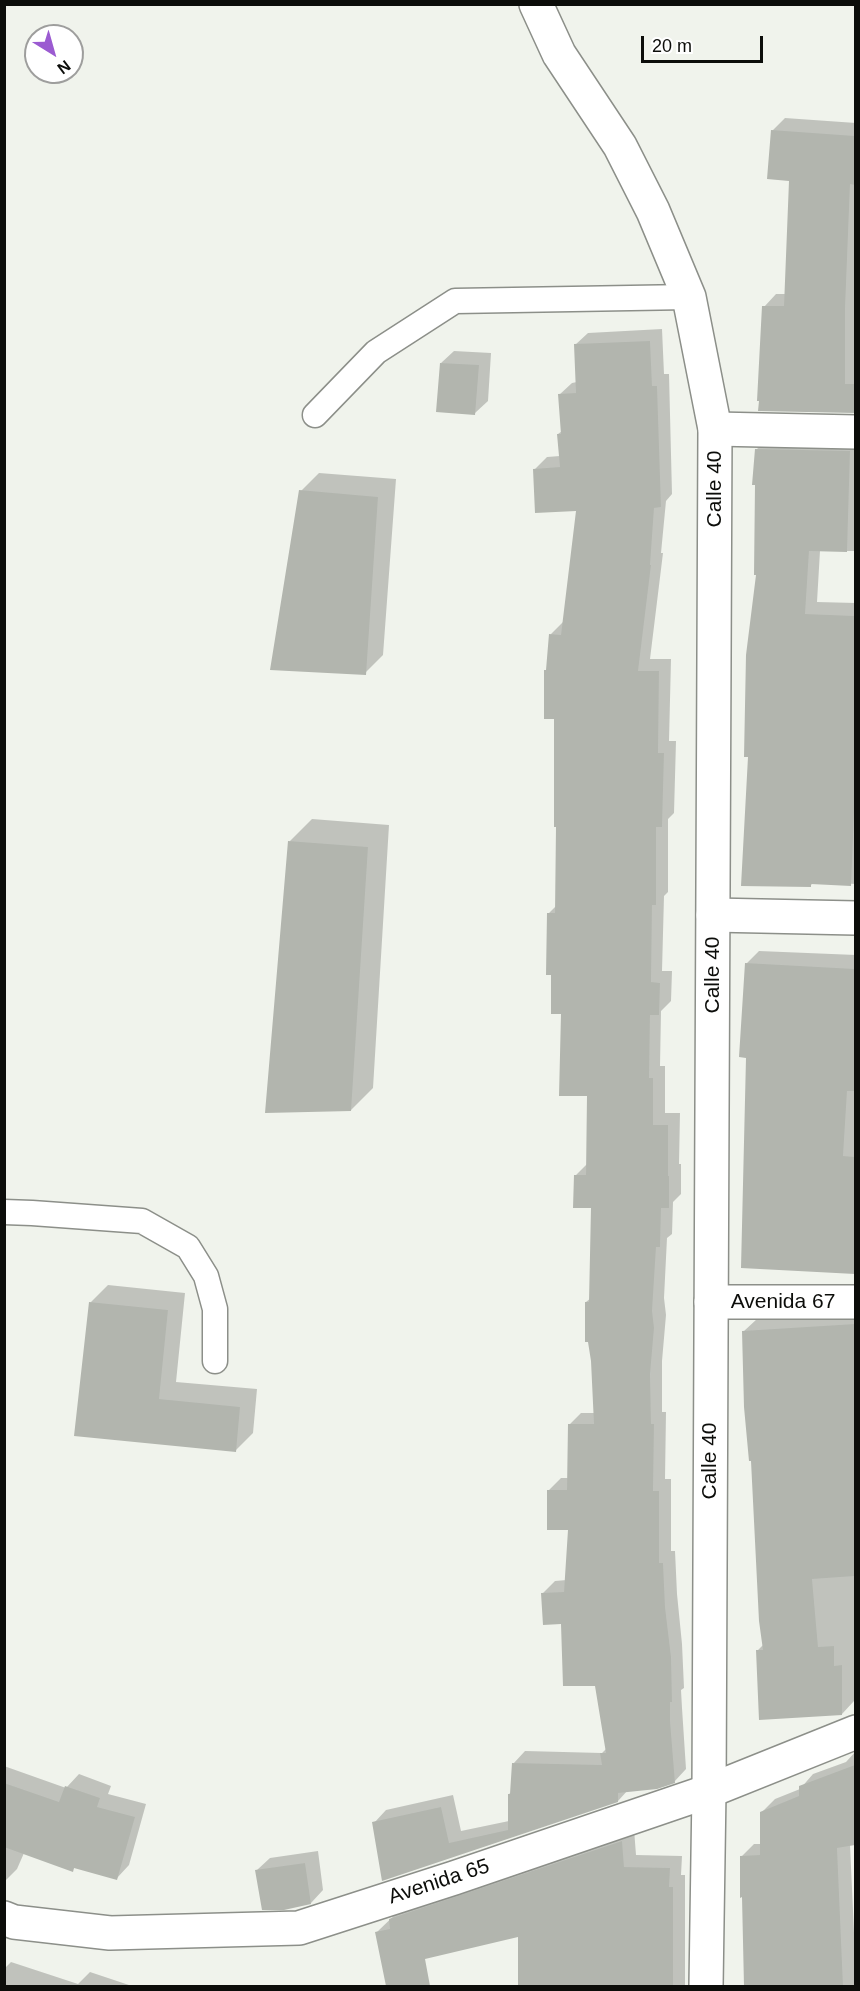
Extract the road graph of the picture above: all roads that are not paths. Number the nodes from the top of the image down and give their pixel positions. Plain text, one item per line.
1 (536, 4) edge
2 (689, 297) junction
3 (315, 415) dead end
4 (715, 429) junction
5 (855, 432) edge
6 (713, 915) junction
7 (855, 918) edge
8 (4, 1212) edge
9 (711, 1302) junction
10 (855, 1302) edge
11 (215, 1361) dead end
12 (855, 1732) edge
13 (709, 1791) junction
14 (4, 1918) edge
15 (706, 1986) edge

1 - 2 main road, Calle 40
2 - 3 lane
2 - 4 main road, Calle 40
4 - 5 main road
4 - 6 main road, Calle 40
6 - 7 main road
6 - 9 main road, Calle 40
8 - 11 lane
9 - 10 main road, Avenida 67
9 - 13 main road, Calle 40
12 - 13 main road, Avenida 65
13 - 14 main road, Avenida 65
13 - 15 main road, Calle 40

